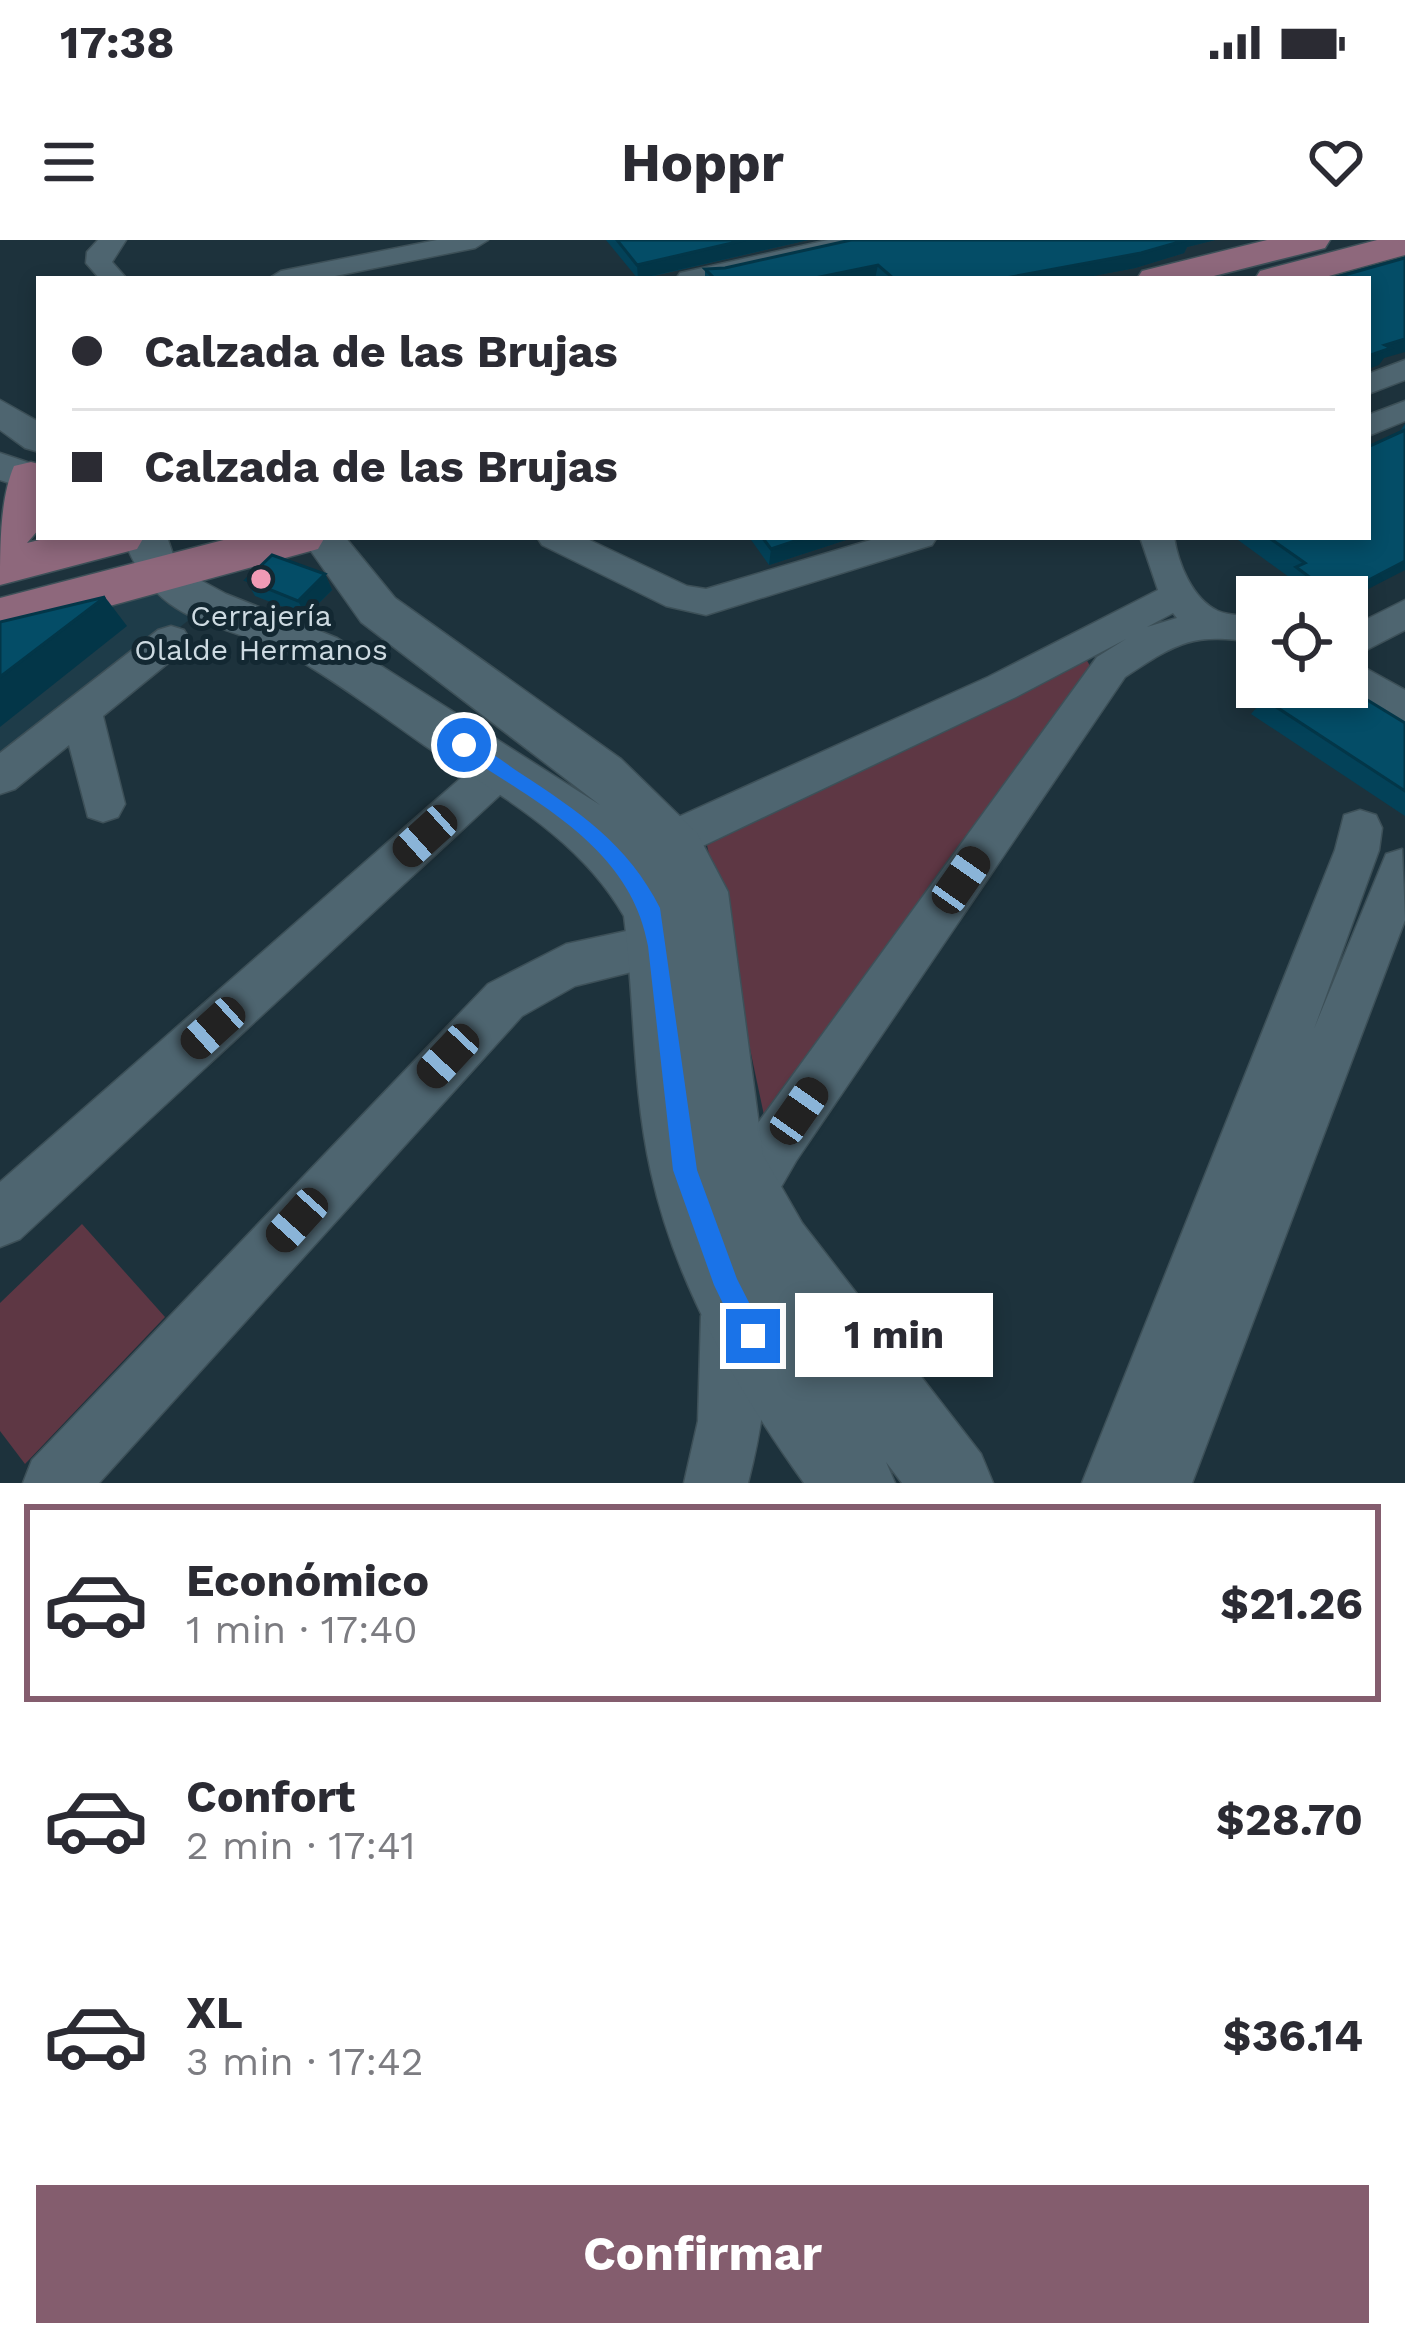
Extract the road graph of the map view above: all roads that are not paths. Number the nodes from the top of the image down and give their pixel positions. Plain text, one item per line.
1 (113, 240) edge
2 (475, 240) edge
3 (862, 240) edge
4 (1312, 240) edge
5 (1405, 244) edge
6 (779, 248) edge
7 (111, 276) edge
8 (296, 276) edge
9 (698, 276) edge
10 (809, 276) edge
11 (1168, 276) edge
12 (1285, 276) edge
13 (1405, 369) edge
14 (1371, 384) edge
15 (1405, 410) edge
16 (0, 412) edge
17 (1371, 426) edge
18 (27, 466) edge
19 (260, 540) edge
20 (325, 540) edge
21 (560, 540) edge
22 (910, 540) edge
23 (1157, 540) edge
24 (0, 542) edge
25 (141, 549) edge
26 (0, 566) edge
27 (1194, 608) junction
28 (1405, 614) edge
29 (0, 617) edge
30 (1236, 623) edge
31 (1368, 634) edge
32 (171, 640) dead end
33 (1368, 686) edge
34 (1002, 687) junction
35 (1405, 709) edge
36 (82, 711) junction
37 (1069, 727) junction
38 (534, 766) junction
39 (0, 777) edge
40 (103, 804) dead end
41 (1360, 828) dead end
42 (672, 840) junction
43 (1402, 868) dead end
44 (658, 946) junction
45 (745, 1197) junction
46 (0, 1220) edge
47 (727, 1285) junction
48 (55, 1483) edge
49 (716, 1483) edge
50 (854, 1483) edge
51 (952, 1483) edge
52 (1114, 1483) edge
53 (1160, 1483) edge

1 - 7 street
2 - 8 street
3 - 6 street
4 - 11 main road
5 - 12 main road
6 - 9 street
6 - 10 street
13 - 14 street
15 - 17 street
16 - 18 street
18 - 24 main road
19 - 25 main road
20 - 38 street
21 - 22 street
23 - 27 street
25 - 26 main road
25 - 29 main road
25 - 38 street
27 - 30 street
27 - 34 street
27 - 37 street
28 - 31 street
32 - 36 street
33 - 35 street
34 - 37 street
34 - 42 street
36 - 39 street
36 - 40 street
37 - 45 street
38 - 42 street
38 - 44 street
38 - 46 street
41 - 52 street
42 - 45 street
43 - 53 street
44 - 47 street
44 - 48 street
45 - 47 street
45 - 51 street
47 - 49 street
47 - 50 street

